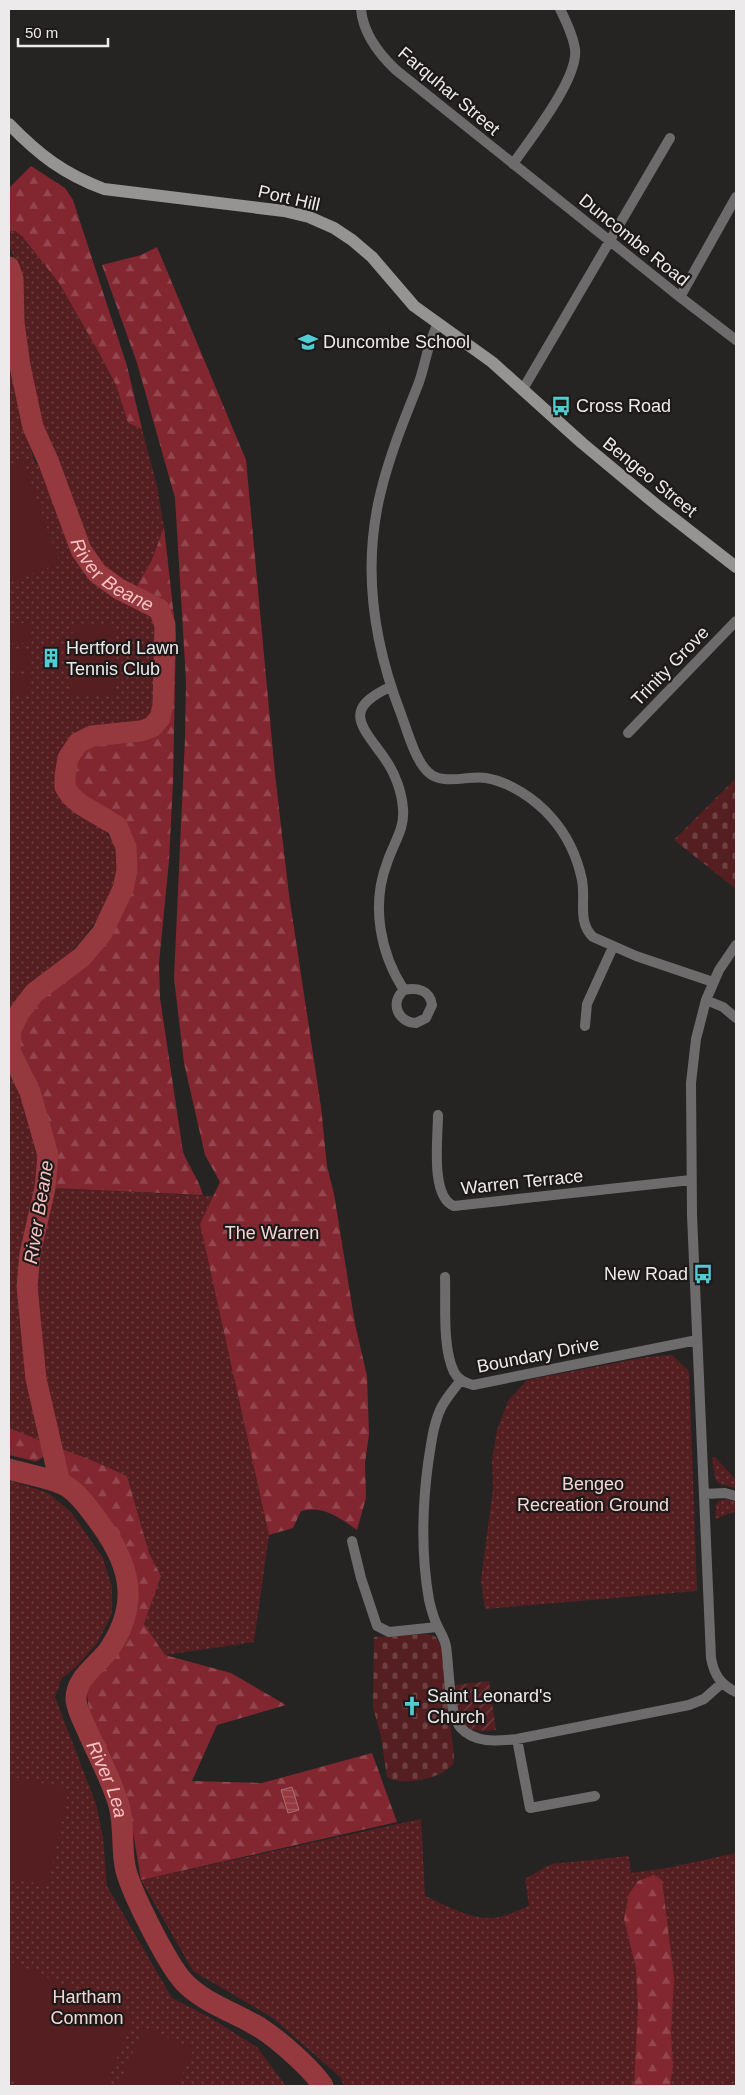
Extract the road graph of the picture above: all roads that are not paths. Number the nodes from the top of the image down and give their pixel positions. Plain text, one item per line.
1 (361, 9) edge
2 (560, 9) edge
3 (9, 124) edge
4 (670, 138) dead end
5 (513, 164) junction
6 (736, 197) edge
7 (610, 242) junction
8 (680, 298) junction
9 (438, 324) junction
10 (736, 340) edge
11 (523, 389) junction
12 (736, 567) edge
13 (736, 621) edge
14 (390, 687) junction
15 (628, 733) dead end
16 (736, 944) edge
17 (613, 947) junction
18 (713, 982) junction
19 (404, 990) dead end
20 (706, 1000) junction
21 (736, 1018) edge
22 (585, 1026) dead end
23 (438, 1115) dead end
24 (691, 1180) junction
25 (445, 1277) dead end
26 (697, 1340) junction
27 (461, 1380) junction
28 (704, 1494) junction
29 (736, 1496) edge
30 (352, 1541) dead end
31 (437, 1627) junction
32 (722, 1683) junction
33 (736, 1692) edge
34 (517, 1739) junction
35 (595, 1796) dead end

1 - 5 street, Farquhar Street
2 - 5 street
3 - 9 main road, Port Hill
4 - 7 street
5 - 7 street, Duncombe Road
6 - 8 street
7 - 8 street, Duncombe Road
7 - 11 street
8 - 10 street, Duncombe Road
9 - 11 main road, Port Hill
9 - 14 street
11 - 12 main road, Bengeo Street
13 - 15 street, Trinity Grove
14 - 17 street
14 - 19 street
16 - 18 street
17 - 18 street
17 - 22 street
18 - 20 street
20 - 21 street
20 - 24 street
23 - 24 street, Warren Terrace
24 - 26 street
25 - 27 street, Boundary Drive
26 - 27 street, Boundary Drive
26 - 28 street
27 - 31 street
28 - 29 street
28 - 32 street
30 - 31 street
31 - 34 street
32 - 33 street
32 - 34 street
34 - 35 street

